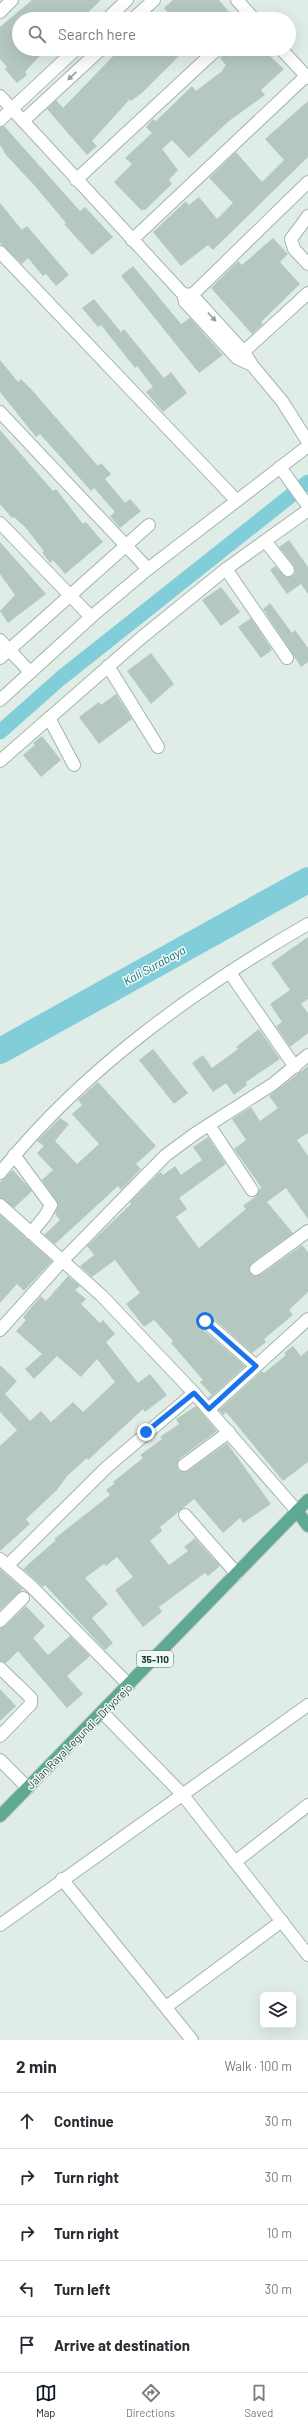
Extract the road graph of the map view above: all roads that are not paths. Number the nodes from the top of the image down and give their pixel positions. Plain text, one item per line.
1 (12, 0) edge
2 (127, 0) edge
3 (154, 0) edge
4 (236, 0) edge
5 (0, 12) edge
6 (114, 12) edge
7 (141, 12) edge
8 (246, 12) edge
9 (69, 56) edge
10 (93, 56) edge
11 (209, 56) edge
12 (288, 56) edge
13 (307, 77) edge
14 (0, 96) edge
15 (12, 110) junction
16 (0, 120) edge
17 (23, 121) junction
18 (76, 180) junction
19 (308, 182) edge
20 (308, 216) edge
21 (132, 240) junction
22 (0, 252) edge
23 (308, 264) edge
24 (308, 293) edge
25 (186, 297) junction
26 (241, 355) junction
27 (0, 412) edge
28 (308, 442) edge
29 (308, 446) edge
30 (278, 469) junction
31 (236, 500) junction
32 (308, 506) edge
33 (308, 510) edge
34 (0, 523) edge
35 (149, 525) dead end
36 (266, 542) junction
37 (126, 545) junction
38 (148, 569) junction
39 (226, 569) junction
40 (288, 570) dead end
41 (70, 596) junction
42 (91, 617) junction
43 (0, 640) edge
44 (5, 654) edge
45 (287, 658) dead end
46 (108, 666) junction
47 (30, 672) junction
48 (0, 700) edge
49 (49, 718) junction
50 (158, 747) dead end
51 (0, 761) edge
52 (74, 765) dead end
53 (308, 924) edge
54 (230, 973) junction
55 (308, 1055) edge
56 (294, 1067) junction
57 (209, 1125) junction
58 (14, 1155) junction
59 (0, 1173) edge
60 (252, 1190) dead end
61 (0, 1205) edge
62 (308, 1231) edge
63 (32, 1233) junction
64 (62, 1260) junction
65 (256, 1269) dead end
66 (308, 1319) edge
67 (205, 1321) dead end
68 (0, 1330) edge
69 (256, 1366) junction
70 (194, 1393) junction
71 (209, 1409) junction
72 (229, 1432) junction
73 (184, 1465) dead end
74 (308, 1500) edge
75 (297, 1511) junction
76 (184, 1515) dead end
77 (308, 1526) edge
78 (4, 1562) edge
79 (237, 1574) junction
80 (23, 1598) dead end
81 (0, 1621) edge
82 (0, 1668) edge
83 (129, 1685) junction
84 (308, 1705) edge
85 (103, 1713) junction
86 (0, 1736) edge
87 (0, 1760) edge
88 (28, 1788) junction
89 (182, 1794) junction
90 (308, 1805) edge
91 (0, 1816) edge
92 (235, 1862) junction
93 (62, 1879) junction
94 (282, 1921) junction
95 (0, 1925) edge
96 (308, 1955) edge
97 (166, 2007) junction
98 (192, 2040) edge

1 - 5 street
2 - 6 street
3 - 7 street
4 - 8 street
9 - 15 street
10 -> 17 street
11 - 18 street
12 - 13 street
13 - 21 street
14 - 15 street
15 - 16 street
15 - 17 street
17 - 18 street
18 - 21 street
19 - 25 street
20 - 23 street
21 - 25 street
22 - 31 street
24 - 26 street
25 - 26 street
26 - 28 street
27 - 37 street
29 - 30 street
30 - 31 street
30 - 32 street
31 - 38 street
33 - 36 street
34 - 41 street
35 - 37 street
36 - 39 street
36 - 40 street
37 - 38 street
37 - 41 street
38 - 42 street
39 - 45 street
39 - 46 street
41 - 42 street
41 - 44 street
42 - 47 street
43 - 44 street
44 - 47 street
46 - 49 street
46 - 50 street
47 - 48 street
49 - 51 street
49 - 52 street
53 - 54 street
54 - 56 street
54 - 58 street
55 - 56 street
56 - 57 street
57 - 60 street
57 - 64 street
58 - 59 street
58 - 63 street
61 - 63 street
62 - 65 street
63 - 64 street
64 - 68 street
64 - 70 street
66 - 69 street
67 - 69 street
69 - 71 street
70 - 71 street
70 - 78 street
71 - 72 street
72 - 73 street
72 - 75 street
74 - 75 main road, Jalan Raya Legundi - Driyorejo / 35-110
75 - 77 main road
75 - 79 main road, Jalan Raya Legundi - Driyorejo / 35-110
76 - 79 street
78 - 83 street
79 - 83 main road, Jalan Raya Legundi - Driyorejo / 35-110
80 - 81 street
82 - 86 street
83 - 85 main road, Jalan Raya Legundi - Driyorejo / 35-110
84 - 89 street
85 - 88 main road, Jalan Raya Legundi - Driyorejo / 35-110
85 - 89 street
87 - 88 street
88 - 91 main road, Jalan Raya Legundi - Driyorejo / 35-110
89 - 92 street
89 - 93 street
90 - 92 street
92 - 94 street
93 - 95 street
93 - 97 street
94 - 96 street
94 - 97 street
97 - 98 street

